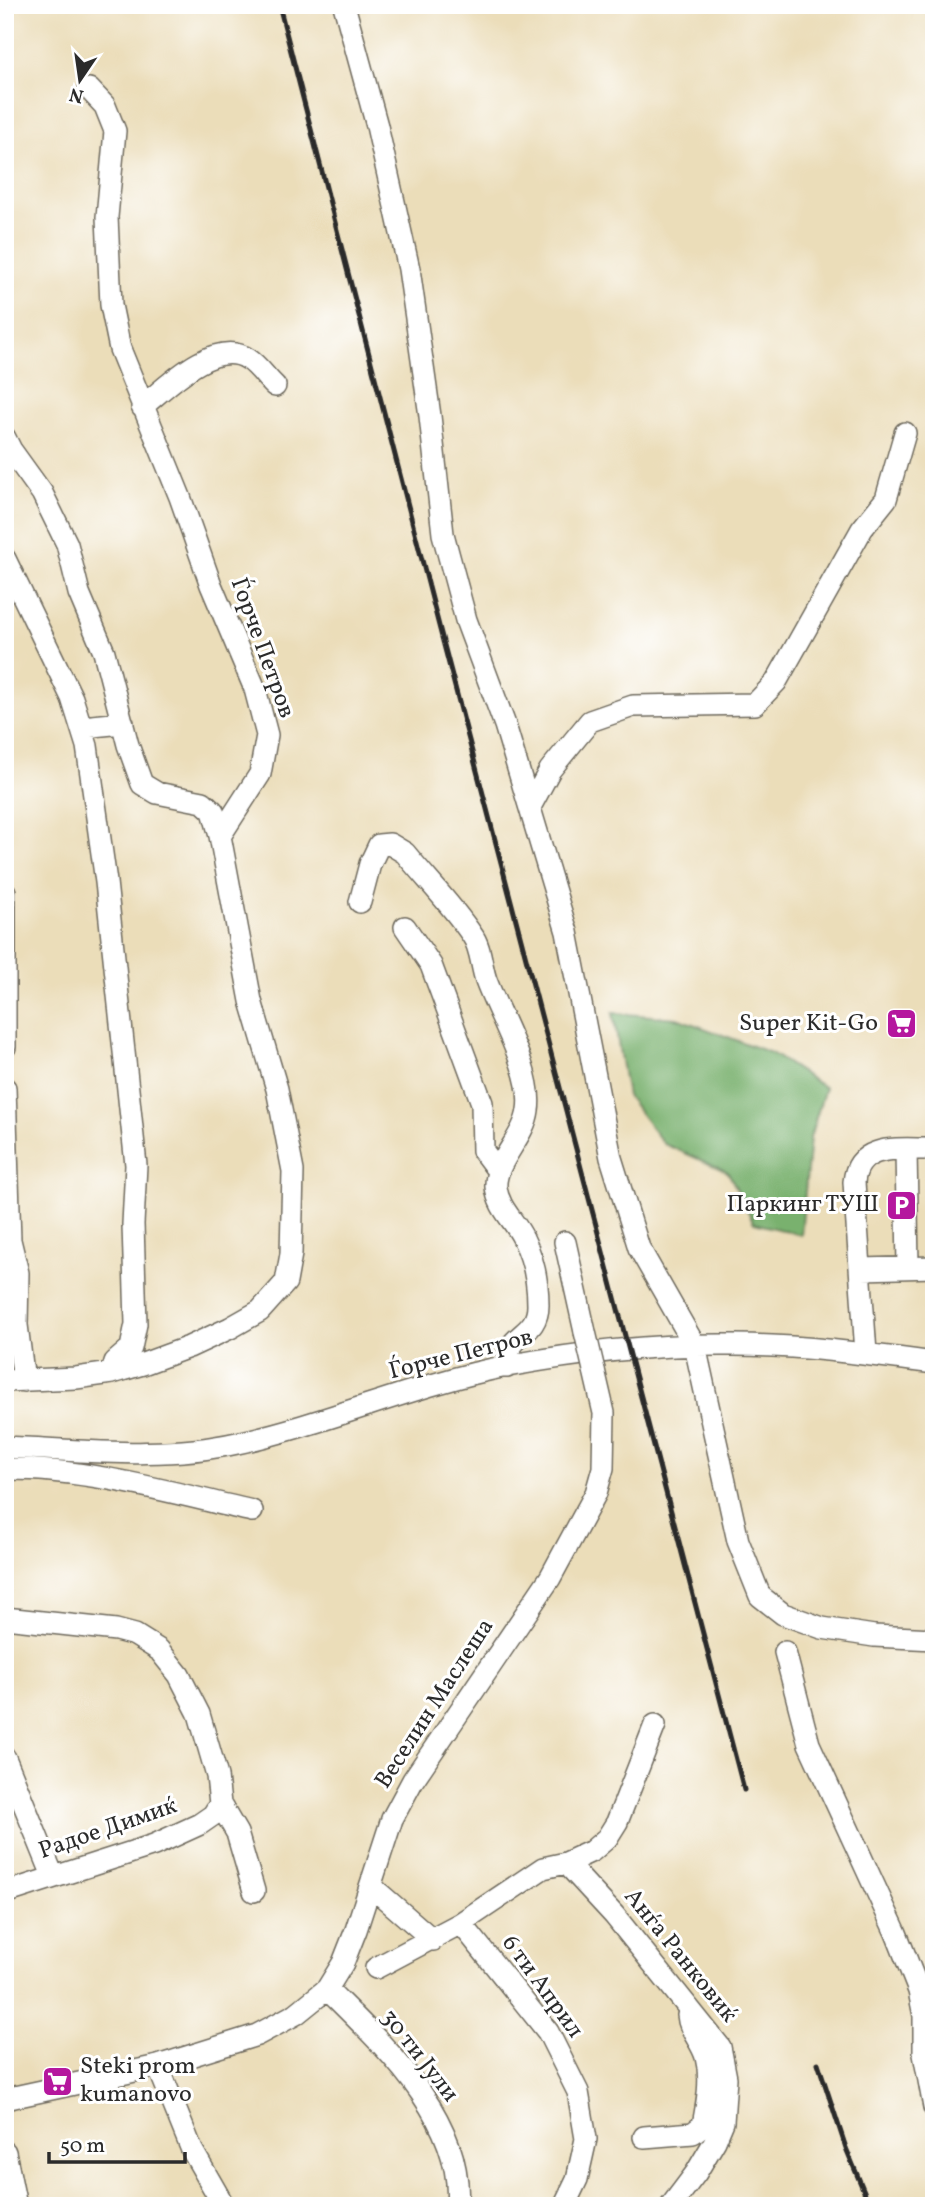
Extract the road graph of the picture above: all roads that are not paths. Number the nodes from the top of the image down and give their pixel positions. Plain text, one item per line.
1 (344, 5) edge
2 (89, 89) dead end
3 (275, 386) dead end
4 (142, 407) junction
5 (905, 433) dead end
6 (5, 438) edge
7 (5, 559) edge
8 (123, 723) junction
9 (82, 727) junction
10 (530, 807) junction
11 (220, 835) junction
12 (5, 891) edge
13 (360, 902) dead end
14 (405, 928) dead end
15 (6, 954) edge
16 (5, 1048) edge
17 (5, 1088) edge
18 (934, 1149) edge
19 (906, 1150) junction
20 (498, 1171) junction
21 (565, 1242) dead end
22 (908, 1267) junction
23 (934, 1267) edge
24 (862, 1269) junction
25 (695, 1346) junction
26 (866, 1353) junction
27 (934, 1363) edge
28 (507, 1367) junction
29 (112, 1373) junction
30 (15, 1381) edge
31 (5, 1447) edge
32 (5, 1469) edge
33 (252, 1511) dead end
34 (5, 1618) edge
35 (934, 1639) edge
36 (785, 1651) dead end
37 (655, 1725) dead end
38 (5, 1758) edge
39 (220, 1804) junction
40 (566, 1863) junction
41 (53, 1876) junction
42 (372, 1887) junction
43 (254, 1891) dead end
44 (5, 1893) edge
45 (461, 1923) junction
46 (433, 1940) junction
47 (376, 1968) dead end
48 (327, 1989) junction
49 (688, 2009) junction
50 (158, 2066) junction
51 (5, 2099) edge
52 (934, 2107) edge
53 (644, 2137) dead end
54 (5, 2152) edge
55 (16, 2206) edge
56 (224, 2206) edge
57 (457, 2206) edge
58 (564, 2206) edge
59 (671, 2206) edge

1 - 10 street
2 - 4 street, Ѓорче Петров
3 - 4 street
4 - 11 street, Ѓорче Петров
5 - 10 street
6 - 8 street
7 - 9 street
8 - 9 street
8 - 11 street
9 - 29 street
10 - 25 street
11 - 29 street
12 - 15 street
13 - 20 street
14 - 20 street
15 - 16 street
17 - 30 street
18 - 19 street
19 - 22 street
19 - 24 street
20 - 28 street
21 - 42 street, Веселин Маслеша, bridge
22 - 23 street
22 - 24 street
24 - 26 street
25 - 26 street, Ѓорче Петров
25 - 28 street, Ѓорче Петров
25 - 35 street
26 - 27 street, Ѓорче Петров
28 - 31 street, Ѓорче Петров
29 - 30 street
32 - 33 street
34 - 39 street
36 - 52 street
37 - 40 street
38 - 41 street
39 - 41 street, Радое Димиќ
39 - 43 street
40 - 45 street
40 - 49 street, Анѓа Ранковиќ
41 - 44 street, Радое Димиќ
42 - 46 street
42 - 48 street, Веселин Маслеша
45 - 46 street
45 - 58 street, 6 ти Април
46 - 47 street
48 - 50 street, Веселин Маслеша
48 - 57 street, 30 ти Јули
49 - 53 street
49 - 59 street, Анѓа Ранковиќ
50 - 51 street, Веселин Маслеша
50 - 56 street
54 - 55 street

